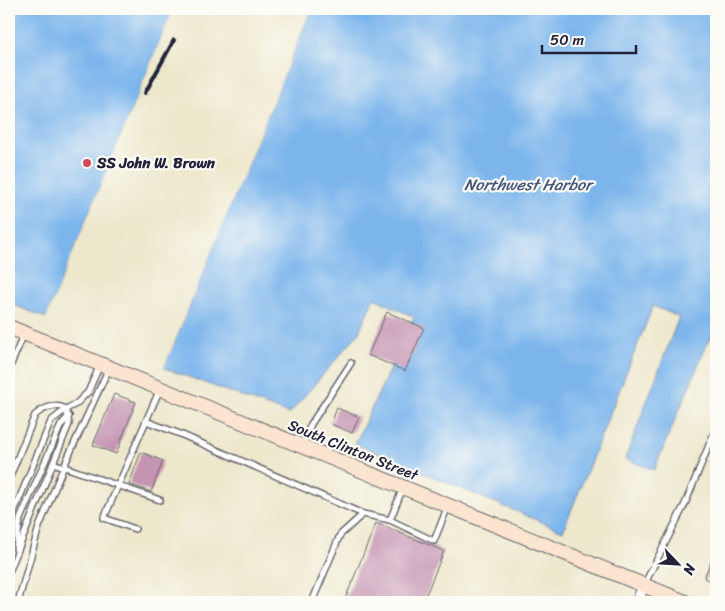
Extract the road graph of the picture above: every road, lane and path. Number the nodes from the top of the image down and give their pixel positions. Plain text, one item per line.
1 (9, 327) edge
2 (24, 333) junction
3 (351, 363) dead end
4 (104, 366) junction
5 (9, 368) edge
6 (160, 388) junction
7 (66, 409) junction
8 (69, 416) junction
9 (146, 421) junction
10 (716, 428) edge
11 (302, 446) junction
12 (53, 463) junction
13 (64, 466) junction
14 (9, 479) edge
15 (118, 486) junction
16 (404, 488) junction
17 (160, 500) dead end
18 (448, 506) junction
19 (363, 514) junction
20 (390, 520) junction
21 (135, 529) dead end
22 (9, 539) edge
23 (15, 556) junction
24 (9, 572) edge
25 (644, 585) junction
26 (18, 602) edge
27 (312, 602) edge
28 (637, 602) edge
29 (685, 602) edge

1 - 2 main road, South Clinton Street
2 - 4 main road, South Clinton Street
2 - 5 lane
3 - 11 lane
4 - 6 main road, South Clinton Street
4 - 7 lane
4 - 13 lane
6 - 9 lane
6 - 11 main road, South Clinton Street
7 - 8 lane
7 - 14 lane
7 - 22 lane
8 - 12 lane
8 - 23 lane
9 - 15 lane
9 - 19 lane
10 - 25 lane
11 - 16 main road, South Clinton Street
12 - 13 lane
12 - 23 lane
13 - 15 lane
13 - 26 lane
15 - 17 lane
15 - 21 lane
16 - 18 main road, South Clinton Street
16 - 20 lane
18 - 20 lane
18 - 25 main road, South Clinton Street
19 - 20 lane
19 - 27 lane
23 - 24 lane
25 - 28 street
25 - 29 main road, South Clinton Street

